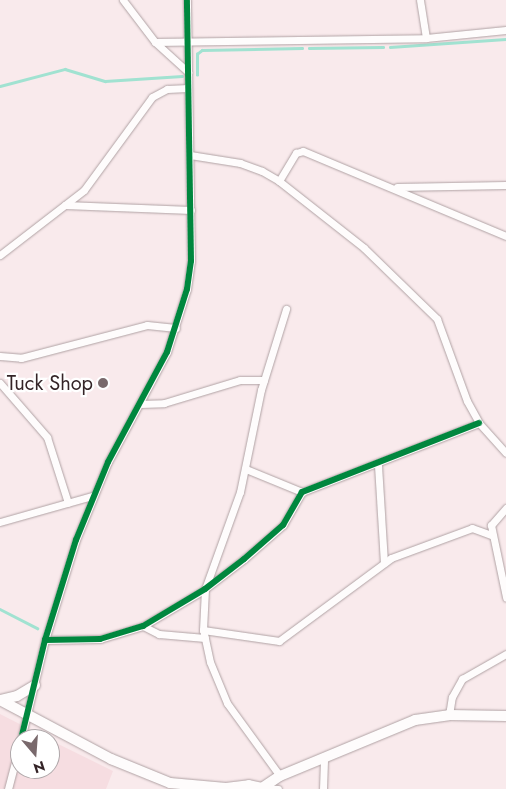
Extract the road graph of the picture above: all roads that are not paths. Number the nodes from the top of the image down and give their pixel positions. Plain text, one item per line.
1 (123, 0) edge
2 (187, 0) edge
3 (420, 0) edge
4 (506, 30) edge
5 (426, 38) junction
6 (188, 41) junction
7 (155, 42) junction
8 (188, 72) junction
9 (188, 88) junction
10 (190, 155) junction
11 (279, 181) junction
12 (506, 185) edge
13 (392, 187) junction
14 (65, 205) junction
15 (191, 210) junction
16 (506, 236) edge
17 (0, 256) edge
18 (286, 309) dead end
19 (176, 328) junction
20 (0, 356) edge
21 (264, 380) junction
22 (0, 383) edge
23 (140, 404) junction
24 (479, 423) junction
25 (506, 454) edge
26 (378, 465) junction
27 (246, 469) junction
28 (302, 492) junction
29 (92, 496) junction
30 (68, 503) junction
31 (506, 508) edge
32 (0, 522) edge
33 (491, 535) junction
34 (384, 563) junction
35 (205, 589) junction
36 (506, 597) edge
37 (143, 626) junction
38 (204, 634) junction
39 (45, 640) junction
40 (506, 654) edge
41 (35, 685) junction
42 (0, 700) edge
43 (28, 715) junction
44 (449, 715) junction
45 (506, 716) edge
46 (24, 729) edge
47 (324, 758) junction
48 (280, 776) junction
49 (262, 788) edge
50 (278, 789) edge
51 (322, 789) edge

1 - 7 street
2 - 6 street
3 - 5 street
4 - 5 street
5 - 6 street
6 - 7 street
6 - 8 street
7 - 8 street
8 - 9 street
9 - 10 street
9 - 14 street
10 - 11 street
10 - 15 street
11 - 13 street
11 - 24 street
12 - 13 street
13 - 16 street
14 - 15 street
14 - 17 street
15 - 19 street
18 - 21 street
19 - 20 street
19 - 23 street
21 - 23 street
21 - 27 street
22 - 30 street
23 - 29 street
24 - 25 street
24 - 26 street
26 - 28 street
26 - 34 street
27 - 28 street
27 - 35 street
28 - 35 street
29 - 30 street
29 - 39 street
30 - 32 street
31 - 33 street
33 - 34 street
33 - 36 street
34 - 38 street
35 - 37 street
35 - 38 street
37 - 38 street
37 - 39 street
38 - 48 street
39 - 41 street
40 - 44 street
41 - 42 main road
41 - 43 street
42 - 43 main road
43 - 46 street
43 - 49 main road
44 - 45 main road
44 - 47 main road
47 - 48 main road
47 - 51 street
48 - 49 main road
49 - 50 street

